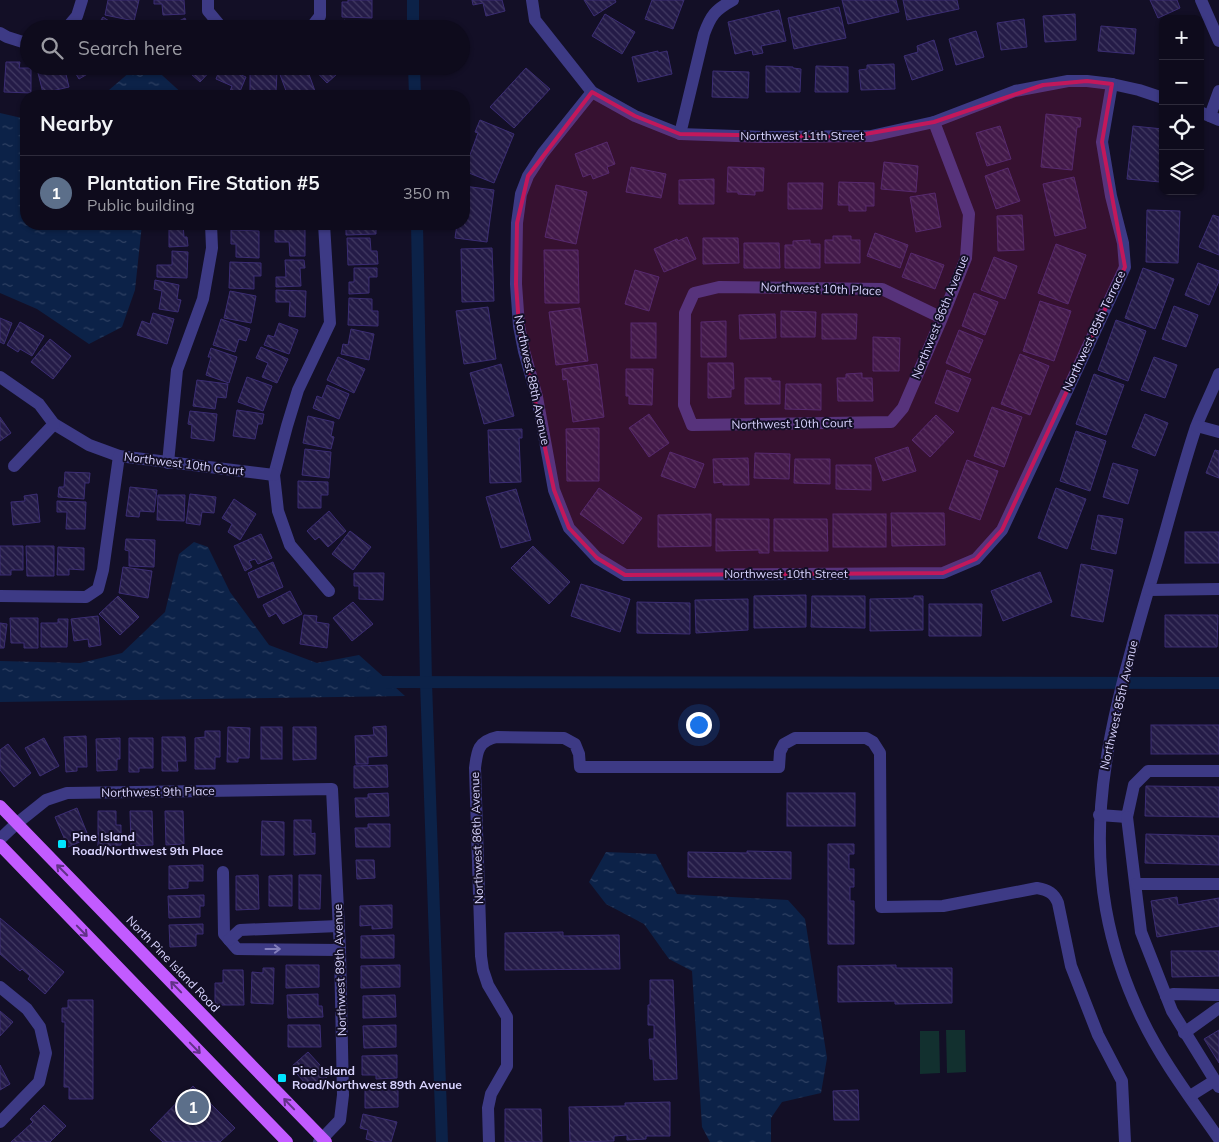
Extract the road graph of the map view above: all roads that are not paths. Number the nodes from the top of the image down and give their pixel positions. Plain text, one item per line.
1 (82, 0) edge
2 (208, 0) edge
3 (320, 0) edge
4 (532, 0) edge
5 (733, 0) edge
6 (1201, 0) edge
7 (74, 20) edge
8 (216, 20) edge
9 (317, 20) edge
10 (0, 33) edge
11 (20, 41) edge
12 (1219, 41) edge
13 (1112, 84) junction
14 (1219, 91) edge
15 (592, 92) junction
16 (1159, 97) edge
17 (1210, 116) edge
18 (934, 122) junction
19 (680, 134) junction
20 (211, 230) edge
21 (324, 230) edge
22 (942, 318) junction
23 (1219, 374) edge
24 (0, 377) edge
25 (892, 422) joint
26 (54, 424) junction
27 (692, 425) joint
28 (1197, 426) junction
29 (1219, 432) edge
30 (119, 456) junction
31 (168, 463) junction
32 (14, 466) dead end
33 (274, 475) junction
34 (597, 558) joint
35 (976, 559) joint
36 (1219, 589) edge
37 (1149, 590) junction
38 (329, 591) dead end
39 (0, 596) edge
40 (1219, 771) edge
41 (332, 790) joint
42 (0, 806) edge
43 (1099, 816) junction
44 (1127, 818) junction
45 (16, 824) junction
46 (0, 839) edge
47 (0, 845) edge
48 (224, 872) dead end
49 (1136, 884) junction
50 (1219, 884) edge
51 (338, 926) junction
52 (229, 940) junction
53 (340, 950) junction
54 (0, 987) edge
55 (1219, 995) edge
56 (1166, 996) junction
57 (1219, 1008) edge
58 (1184, 1033) junction
59 (1217, 1084) edge
60 (1190, 1096) junction
61 (0, 1122) edge
62 (1219, 1139) edge
63 (322, 1141) edge
64 (287, 1142) edge
65 (489, 1142) edge
66 (1126, 1142) edge

1 - 7 street
2 - 8 street
3 - 9 street
4 - 15 street, Northwest 11th Street
5 - 19 street
6 - 12 street
10 - 11 street
13 - 16 street, Northwest 11th Street
13 - 18 street, Northwest 11th Street
13 - 35 street, Northwest 85th Terrace
14 - 17 street
15 - 19 street, Northwest 11th Street
15 - 34 street, Northwest 88th Avenue
18 - 19 street, Northwest 11th Street
18 - 22 street, Northwest 86th Avenue
20 - 31 street
21 - 33 street
22 - 25 street, Northwest 86th Avenue
22 - 27 street, Northwest 10th Place
23 - 28 street, Northwest 85th Avenue
24 - 26 street, Northwest 10th Court
25 - 27 street, Northwest 10th Court
26 - 30 street, Northwest 10th Court
26 - 32 street
28 - 29 street
28 - 37 street, Northwest 85th Avenue
30 - 31 street, Northwest 10th Court
30 - 39 street
31 - 33 street, Northwest 10th Court
33 - 38 street
34 - 35 street, Northwest 10th Street
36 - 37 street
37 - 43 street, Northwest 85th Avenue
40 - 44 street
41 - 45 street, Northwest 9th Place
41 - 51 street, Northwest 89th Avenue
42 - 45 main road, North Pine Island Road
43 - 44 street
43 - 60 street, Northwest 85th Avenue
44 - 49 street
45 - 46 street, Northwest 9th Place
63 -> 45 main road, North Pine Island Road
47 -> 64 main road
48 - 52 street
49 - 50 street
49 - 56 street
51 - 52 street
51 - 53 street, Northwest 89th Avenue
52 -> 53 street
53 - 63 street, Northwest 89th Avenue
54 - 61 street
55 - 56 street
56 - 58 street
57 - 58 street
58 - 59 street
59 - 60 street
60 - 62 street, Northwest 85th Avenue
65 - 66 street, Northwest 86th Avenue

